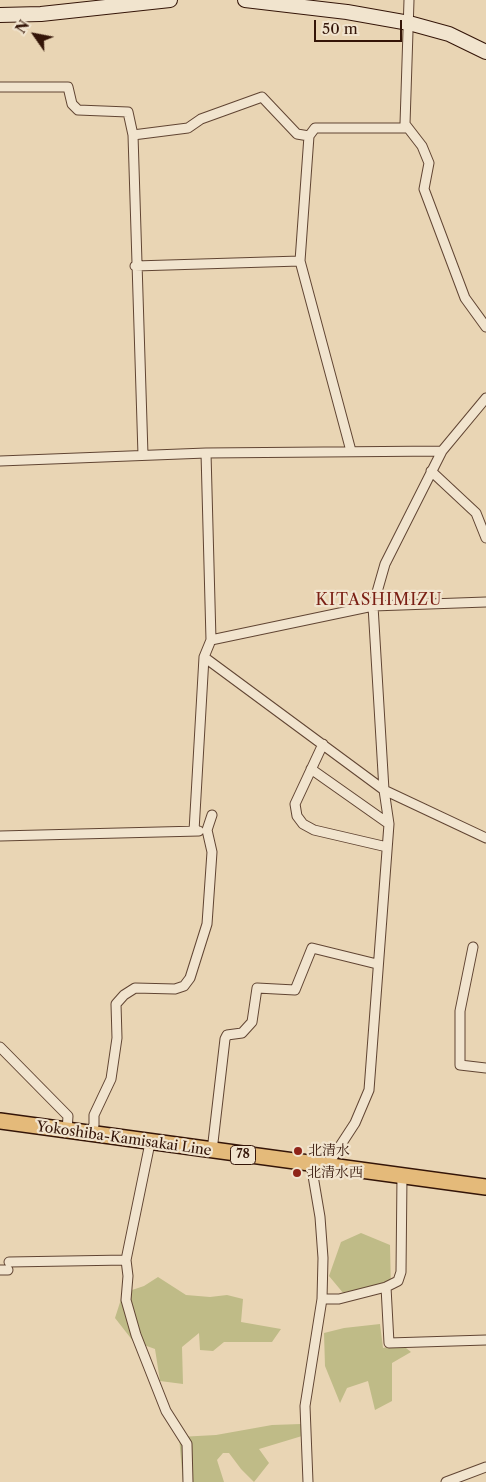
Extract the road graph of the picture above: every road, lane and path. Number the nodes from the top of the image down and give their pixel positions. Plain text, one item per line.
1 (170, 0) edge
2 (245, 0) edge
3 (410, 0) edge
4 (0, 15) edge
5 (409, 23) junction
6 (486, 52) edge
7 (0, 87) edge
8 (408, 128) junction
9 (133, 135) junction
10 (308, 136) junction
11 (300, 261) junction
12 (135, 266) junction
13 (486, 326) edge
14 (486, 398) edge
15 (351, 451) junction
16 (442, 451) junction
17 (206, 453) junction
18 (143, 456) junction
19 (0, 461) edge
20 (431, 471) junction
21 (486, 538) edge
22 (486, 602) edge
23 (374, 606) junction
24 (211, 640) junction
25 (204, 656) junction
26 (323, 744) junction
27 (310, 769) junction
28 (384, 790) junction
29 (212, 815) dead end
30 (389, 824) junction
31 (207, 830) junction
32 (194, 831) junction
33 (0, 836) edge
34 (486, 838) edge
35 (388, 847) junction
36 (473, 947) dead end
37 (377, 964) junction
38 (0, 1047) edge
39 (486, 1068) edge
40 (0, 1122) edge
41 (67, 1131) junction
42 (88, 1134) junction
43 (150, 1143) junction
44 (212, 1151) junction
45 (311, 1164) junction
46 (327, 1166) junction
47 (402, 1176) junction
48 (486, 1187) edge
49 (126, 1260) junction
50 (6, 1268) edge
51 (386, 1287) junction
52 (322, 1299) junction
53 (486, 1340) edge
54 (486, 1467) edge
55 (188, 1482) edge
56 (308, 1482) edge
57 (446, 1482) edge

1 - 4 street
2 - 5 street
3 - 5 street
5 - 6 street
5 - 8 street
7 - 9 street
8 - 10 street
8 - 13 street
9 - 10 street
9 - 12 street
10 - 11 street
11 - 12 street
11 - 15 street
12 - 18 street
14 - 16 street
15 - 16 street
15 - 17 street
16 - 20 street
17 - 18 street
17 - 24 street
18 - 19 street
20 - 21 street
20 - 23 street
22 - 23 street
23 - 24 street
23 - 28 street
24 - 25 street
25 - 26 street
25 - 32 street
26 - 27 street
26 - 28 street
27 - 30 street
27 - 35 street
28 - 30 street
28 - 34 street
29 - 31 street
30 - 35 street
31 - 32 street
31 - 42 street
32 - 33 street
35 - 37 street
36 - 39 street
37 - 44 street
37 - 46 street
38 - 41 street
40 - 41 main road, Yokoshiba-Kamisakai Line / 78
41 - 42 main road, Yokoshiba-Kamisakai Line / 78
42 - 43 main road, Yokoshiba-Kamisakai Line / 78
43 - 44 main road, Yokoshiba-Kamisakai Line / 78
43 - 49 street
44 - 45 main road, Yokoshiba-Kamisakai Line / 78
45 - 46 main road, Yokoshiba-Kamisakai Line / 78
45 - 52 street
46 - 47 main road, Yokoshiba-Kamisakai Line / 78
47 - 48 main road, Yokoshiba-Kamisakai Line / 78
47 - 51 street
49 - 50 street
49 - 55 street
51 - 52 street
51 - 53 street
52 - 56 street
54 - 57 street

